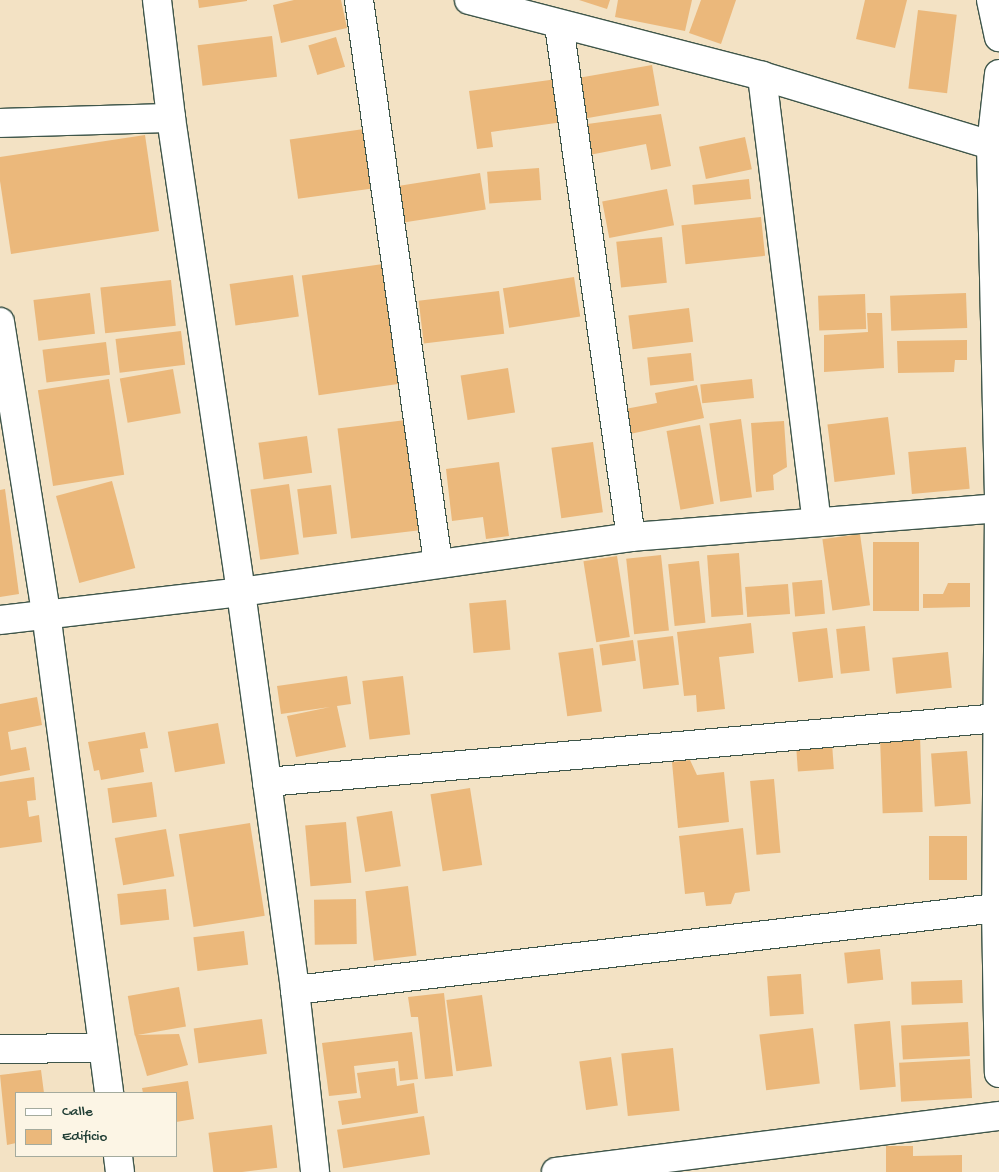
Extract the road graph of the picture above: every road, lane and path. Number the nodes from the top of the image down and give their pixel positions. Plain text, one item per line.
1 (157, 0) edge
2 (359, 0) edge
3 (469, 0) edge
4 (991, 0) edge
5 (559, 25) junction
6 (999, 37) edge
7 (999, 74) edge
8 (762, 76) junction
9 (171, 118) junction
10 (0, 123) edge
11 (991, 145) junction
12 (0, 322) edge
13 (998, 508) edge
14 (817, 522) junction
15 (631, 537) junction
16 (438, 563) junction
17 (241, 592) junction
18 (46, 613) junction
19 (0, 620) edge
20 (998, 718) edge
21 (267, 782) junction
22 (996, 908) junction
23 (295, 990) junction
24 (103, 1048) junction
25 (0, 1049) edge
26 (999, 1073) edge
27 (110, 1092) edge
28 (999, 1116) edge
29 (118, 1157) edge
30 (120, 1172) edge
31 (315, 1172) edge
32 (556, 1172) edge

1 - 9 street
2 - 16 street
3 - 5 street
4 - 6 street
5 - 8 street
5 - 15 street
7 - 11 street
8 - 11 street
8 - 14 street
9 - 10 street
9 - 17 street
11 - 13 street
12 - 18 street
13 - 14 street
13 - 20 street
14 - 15 street
15 - 16 street
16 - 17 street
17 - 18 street
17 - 21 street
18 - 19 street
18 - 24 street
20 - 21 street
20 - 22 street
21 - 23 street
22 - 23 street
22 - 26 street
23 - 31 street
24 - 25 street
24 - 27 street
28 - 32 street
29 - 30 street

